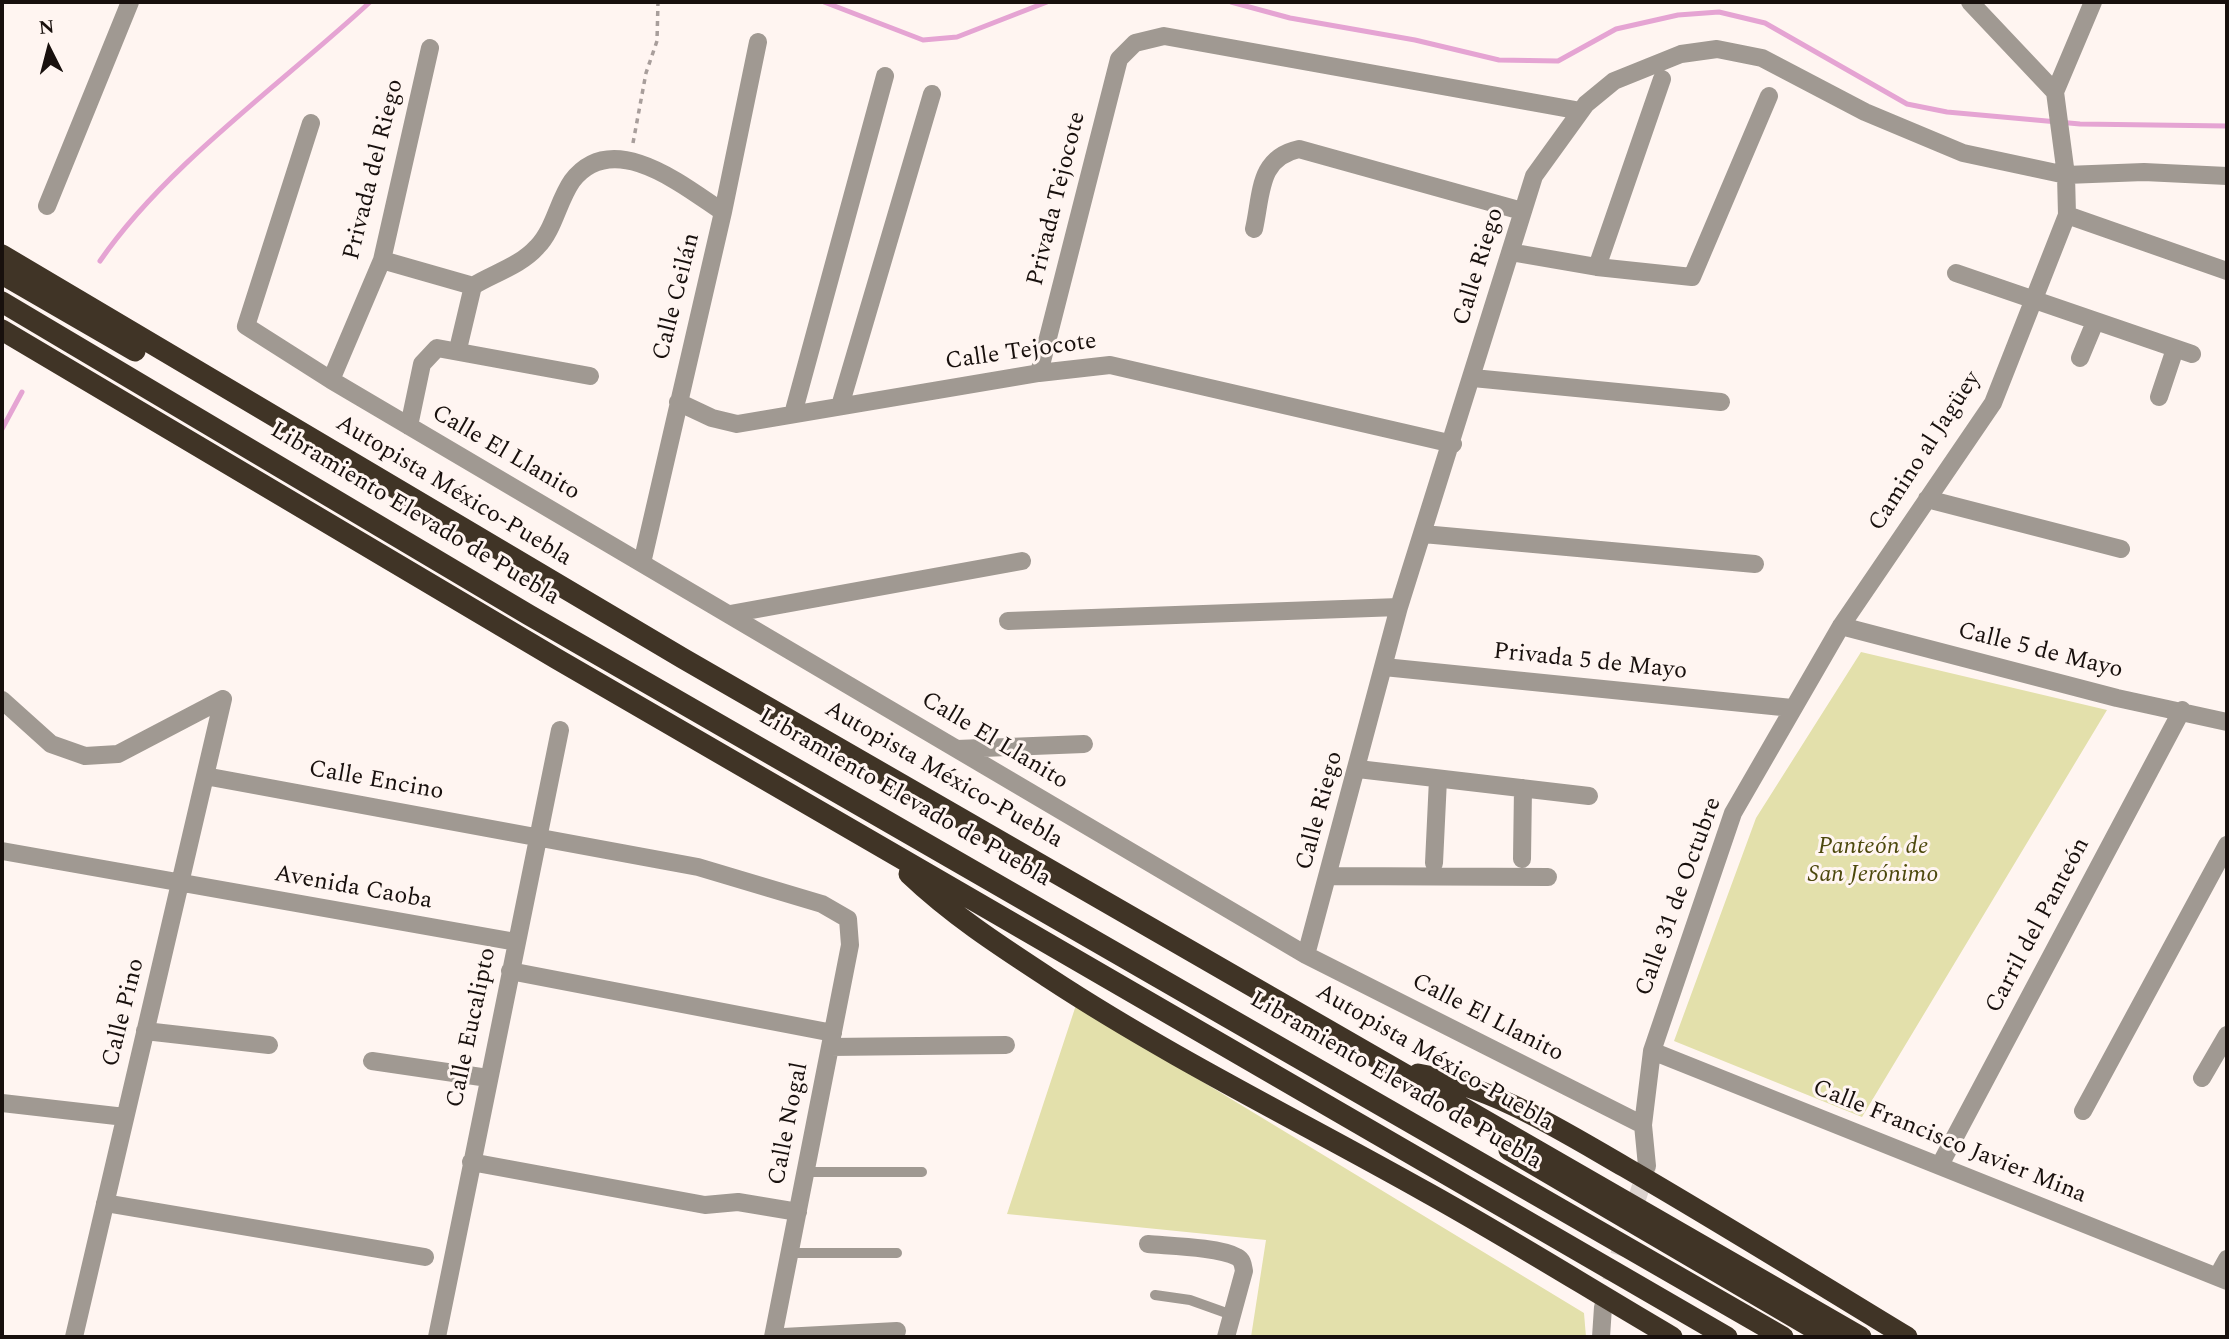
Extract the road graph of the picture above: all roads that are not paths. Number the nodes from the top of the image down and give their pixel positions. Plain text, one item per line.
1 (130, 2) edge
2 (1970, 2) edge
3 (2093, 2) edge
4 (758, 42) dead end
5 (430, 48) dead end
6 (885, 76) dead end
7 (1662, 79) dead end
8 (932, 94) dead end
9 (1769, 96) dead end
10 (2056, 99) junction
11 (1581, 111) junction
12 (311, 123) dead end
13 (2066, 176) junction
14 (2227, 176) edge
15 (47, 206) dead end
16 (1522, 211) junction
17 (723, 212) junction
18 (2067, 215) junction
19 (1254, 229) dead end
20 (1510, 252) junction
21 (2, 255) edge
22 (382, 260) junction
23 (1597, 267) junction
24 (2227, 271) edge
25 (1956, 273) dead end
26 (2, 274) edge
27 (473, 285) junction
28 (2033, 301) junction
29 (2, 302) edge
30 (2095, 322) junction
31 (2, 330) edge
32 (2, 340) edge
33 (458, 349) junction
34 (2080, 358) dead end
35 (61, 363) junction
36 (1039, 373) junction
37 (590, 376) dead end
38 (1473, 378) junction
39 (331, 380) junction
40 (2159, 397) dead end
41 (678, 402) junction
42 (1721, 402) dead end
43 (840, 406) junction
44 (793, 414) junction
45 (409, 426) junction
46 (1453, 444) junction
47 (1927, 499) junction
48 (1423, 534) junction
49 (2121, 549) dead end
50 (1022, 561) dead end
51 (642, 563) junction
52 (1755, 564) dead end
53 (1399, 607) junction
54 (730, 614) junction
55 (1008, 621) dead end
56 (1841, 626) junction
57 (1384, 667) junction
58 (2, 700) edge
59 (1792, 708) junction
60 (2182, 710) junction
61 (2227, 722) edge
62 (560, 730) dead end
63 (1084, 744) dead end
64 (957, 749) junction
65 (1358, 769) junction
66 (205, 775) junction
67 (1438, 779) junction
68 (1522, 788) junction
69 (1589, 796) dead end
70 (538, 837) junction
71 (2227, 845) edge
72 (882, 849) junction
73 (2, 851) edge
74 (1522, 859) dead end
75 (1434, 863) dead end
76 (1328, 876) junction
77 (1548, 877) dead end
78 (181, 884) junction
79 (848, 919) joint
80 (516, 942) junction
81 (1306, 955) junction
82 (510, 971) junction
83 (145, 1031) junction
84 (2227, 1035) edge
85 (832, 1040) junction
86 (269, 1045) dead end
87 (1006, 1045) dead end
88 (1651, 1051) junction
89 (372, 1061) dead end
90 (1402, 1071) junction
91 (488, 1078) junction
92 (2202, 1078) dead end
93 (2, 1103) edge
94 (2083, 1111) dead end
95 (125, 1117) junction
96 (1643, 1125) junction
97 (471, 1162) junction
98 (1940, 1165) junction
99 (1647, 1166) tunnel mouth
100 (806, 1172) junction
101 (922, 1172) dead end
102 (105, 1203) junction
103 (798, 1212) junction
104 (1148, 1244) dead end
105 (789, 1253) junction
106 (897, 1254) dead end
107 (425, 1257) dead end
108 (2227, 1259) edge
109 (2222, 1279) edge
110 (1154, 1295) dead end
111 (1603, 1307) tunnel mouth
112 (1232, 1315) junction
113 (897, 1331) dead end
114 (74, 1337) edge
115 (437, 1337) edge
116 (773, 1337) edge
117 (783, 1337) edge
118 (1226, 1337) edge
119 (1601, 1337) edge
120 (1672, 1337) edge
121 (1727, 1337) edge
122 (1783, 1337) edge
123 (1828, 1337) edge
124 (1860, 1337) edge
125 (1907, 1337) edge

1 - 15 street
2 - 10 street
3 - 10 street
4 - 17 street, Calle Ceilán
5 - 22 street, Privada del Riego
6 - 44 street
7 - 23 street
8 - 43 street
9 - 23 street
10 - 13 street
11 - 13 street, Calle Riego
11 - 16 street, Calle Riego
11 - 36 street, Privada Tejocote
12 - 39 street, Calle El Llanito
13 - 14 street, Calle Riego
13 - 18 street, Camino al Jagüey
16 - 19 street
16 - 20 street, Calle Riego
17 - 27 street
17 - 41 street, Calle Ceilán
18 - 24 street
18 - 28 street, Camino al Jagüey
20 - 23 street
20 - 38 street, Calle Riego
21 - 90 highway, Autopista México-Puebla
22 - 27 street
22 - 39 street, Privada del Riego
25 - 28 street
26 - 123 highway, Libramiento Elevado de Puebla
27 - 33 street
28 - 30 street
28 - 47 street, Camino al Jagüey
29 - 122 highway, Libramiento Elevado de Puebla
30 - 34 street
30 - 40 street
31 - 35 highway
32 - 35 highway
33 - 37 street
33 - 45 street
35 - 72 highway
36 - 43 street, Calle Tejocote
36 - 46 street, Calle Tejocote
38 - 42 street
38 - 46 street, Calle Riego
39 - 45 street, Calle El Llanito
41 - 44 street, Calle Tejocote
41 - 51 street, Calle Ceilán
43 - 44 street, Calle Tejocote
45 - 51 street, Calle El Llanito
46 - 48 street, Calle Riego
47 - 49 street
47 - 56 street, Camino al Jagüey
48 - 52 street
48 - 53 street, Calle Riego
50 - 54 street
51 - 54 street, Calle El Llanito
53 - 55 street
53 - 57 street, Calle Riego
54 - 64 street, Calle El Llanito
56 - 59 street, Calle 31 de Octubre
56 - 60 street, Calle 5 de Mayo
57 - 59 street, Privada 5 de Mayo
57 - 65 street, Calle Riego
58 - 66 street, Calle Pino
59 - 88 street, Calle 31 de Octubre
60 - 61 street, Calle 5 de Mayo
60 - 98 street, Carril del Panteón
62 - 70 street, Calle Eucalipto
63 - 64 street
64 - 81 street, Calle El Llanito
65 - 67 street
65 - 76 street, Calle Riego
66 - 70 street, Calle Encino
66 - 78 street, Calle Pino
67 - 68 street
67 - 75 street
68 - 69 street
68 - 74 street
70 - 79 street, Calle Encino
70 - 80 street, Calle Eucalipto
71 - 94 street
72 - 120 highway
72 - 121 highway
73 - 78 street, Avenida Caoba
76 - 77 street
76 - 81 street, Calle Riego
78 - 80 street, Avenida Caoba
78 - 83 street, Calle Pino
79 - 85 street, Calle Nogal
80 - 82 street, Calle Eucalipto
81 - 96 street, Calle El Llanito
82 - 85 street
82 - 91 street, Calle Eucalipto
83 - 86 street
83 - 95 street, Calle Pino
84 - 92 street
85 - 87 street
85 - 100 street, Calle Nogal
88 - 96 street, Calle 31 de Octubre
88 - 98 street, Calle Francisco Javier Mina
89 - 91 street
90 - 124 highway, Autopista México-Puebla
90 - 125 highway
91 - 97 street, Calle Eucalipto
93 - 95 street
95 - 102 street, Calle Pino
96 - 99 street, Calle 31 de Octubre
97 - 103 street
97 - 115 street, Calle Eucalipto
98 - 109 street, Calle Francisco Javier Mina
100 - 101 lane
100 - 103 street, Calle Nogal
102 - 107 street
102 - 114 street, Calle Pino
103 - 105 street, Calle Nogal
104 - 112 street
105 - 106 lane
105 - 116 street, Calle Nogal
108 - 109 street
110 - 112 lane
111 - 119 street
112 - 118 street
113 - 117 street

